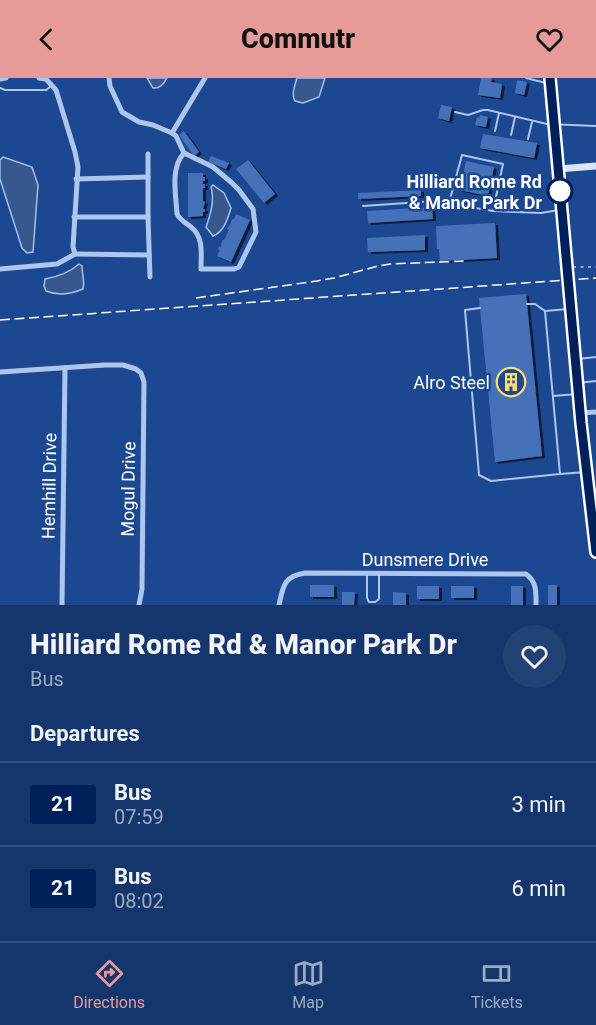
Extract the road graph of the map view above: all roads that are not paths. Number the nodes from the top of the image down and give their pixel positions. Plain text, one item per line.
1 (6, 78) edge
2 (39, 78) edge
3 (109, 78) edge
4 (204, 78) edge
5 (526, 78) edge
6 (0, 79) edge
7 (551, 81) edge
8 (53, 86) junction
9 (0, 88) edge
10 (455, 112) dead end
11 (499, 113) junction
12 (515, 117) junction
13 (532, 122) junction
14 (554, 124) junction
15 (596, 126) edge
16 (495, 131) dead end
17 (172, 133) junction
18 (511, 135) dead end
19 (528, 139) dead end
20 (184, 153) junction
21 (148, 154) dead end
22 (596, 166) edge
23 (558, 168) junction
24 (148, 177) junction
25 (76, 179) junction
26 (449, 203) junction
27 (363, 206) dead end
28 (562, 210) junction
29 (493, 211) junction
30 (74, 217) junction
31 (148, 217) junction
32 (75, 254) junction
33 (149, 255) junction
34 (0, 268) edge
35 (150, 277) dead end
36 (527, 304) dead end
37 (480, 308) dead end
38 (571, 308) junction
39 (545, 311) junction
40 (596, 357) edge
41 (575, 359) junction
42 (65, 368) junction
43 (0, 372) edge
44 (596, 381) edge
45 (578, 383) junction
46 (578, 394) junction
47 (553, 396) junction
48 (596, 412) edge
49 (580, 413) junction
50 (586, 472) junction
51 (560, 474) junction
52 (596, 552) edge
53 (367, 574) junction
54 (379, 574) junction
55 (62, 605) edge
56 (139, 605) edge
57 (279, 605) edge
58 (536, 605) edge

1 - 6 street
2 - 8 street
3 - 17 street
4 - 17 street
5 - 7 lane
7 - 14 main road
8 - 9 lane
8 - 25 street
10 - 11 lane
11 - 12 lane
11 - 16 lane
12 - 13 lane
12 - 18 lane
13 - 14 lane
13 - 19 lane
14 - 15 lane
14 - 23 main road
17 - 20 street
20 - 20 street
21 - 24 street
22 - 23 main road
23 - 28 main road
24 - 25 street
24 - 31 street
25 - 30 street
26 - 27 lane
26 - 29 lane
26 - 29 lane
28 - 29 lane
28 - 38 main road
30 - 31 street
30 - 32 street
31 - 33 street
32 - 33 street
32 - 34 street
33 - 35 street
36 - 39 lane
37 - 51 lane
38 - 39 lane
38 - 41 main road
39 - 47 lane
40 - 41 lane
41 - 45 main road
42 - 43 street
42 - 55 street, Hemhill Drive
42 - 56 street, Mogul Drive
44 - 45 lane
45 - 46 main road
46 - 47 lane
46 - 49 main road
47 - 51 lane
48 - 49 street
49 - 50 main road
50 - 51 lane
50 - 52 main road
53 - 54 street, Dunsmere Drive
53 - 54 lane
53 - 57 street, Dunsmere Drive
54 - 58 street, Dunsmere Drive

